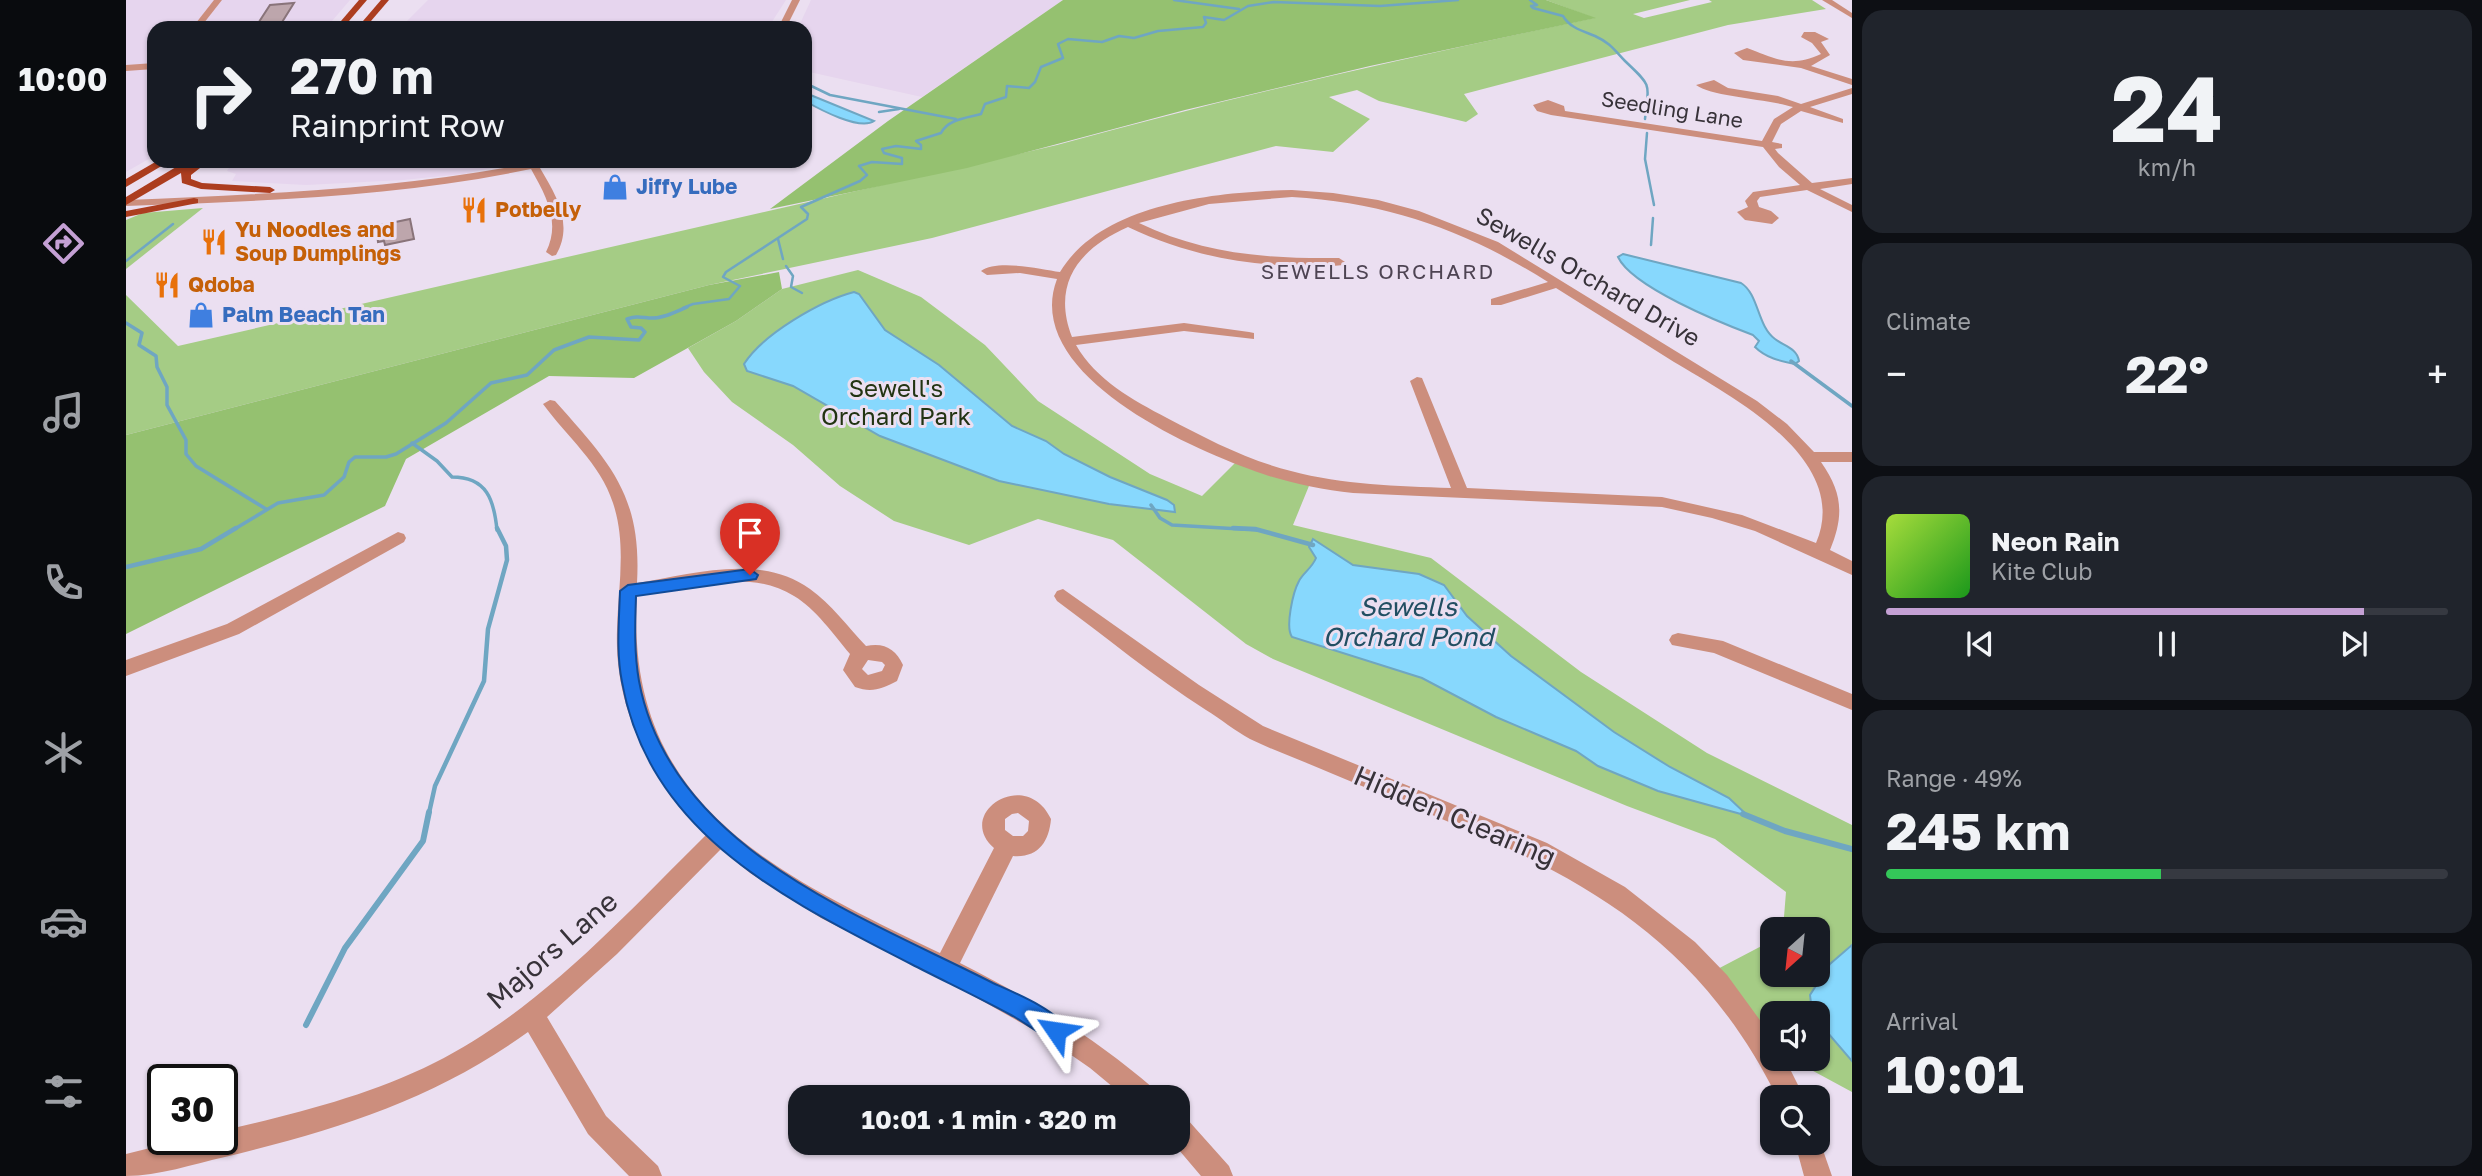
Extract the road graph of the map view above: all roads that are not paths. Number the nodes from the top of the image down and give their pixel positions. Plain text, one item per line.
1 (218, 0) edge
2 (363, 0) edge
3 (385, 0) edge
4 (796, 0) edge
5 (1826, 0) edge
6 (1852, 16) edge
7 (202, 21) edge
8 (344, 21) edge
9 (367, 21) edge
10 (786, 21) edge
11 (1815, 41) dead end
12 (1760, 58) dead end
13 (147, 66) edge
14 (1803, 66) junction
15 (126, 68) edge
16 (1852, 82) edge
17 (1725, 90) dead end
18 (1852, 91) edge
19 (1852, 98) edge
20 (1808, 109) junction
21 (1560, 111) dead end
22 (1846, 124) edge
23 (1766, 144) junction
24 (1778, 146) junction
25 (148, 168) edge
26 (153, 168) edge
27 (182, 168) edge
28 (194, 168) edge
29 (523, 168) edge
30 (535, 168) edge
31 (126, 177) edge
32 (1852, 181) edge
33 (126, 184) edge
34 (1812, 186) junction
35 (270, 190) junction
36 (327, 192) junction
37 (141, 193) junction
38 (126, 194) edge
39 (194, 201) junction
40 (126, 202) edge
41 (1852, 206) edge
42 (1754, 209) dead end
43 (126, 214) edge
44 (1128, 222) junction
45 (552, 252) dead end
46 (1339, 262) dead end
47 (987, 271) dead end
48 (1064, 276) junction
49 (1558, 284) junction
50 (1496, 302) dead end
51 (1249, 336) dead end
52 (1068, 342) junction
53 (1417, 381) dead end
54 (550, 404) dead end
55 (1810, 457) junction
56 (1852, 457) edge
57 (1461, 494) junction
58 (398, 538) dead end
59 (1821, 553) junction
60 (1852, 569) edge
61 (628, 591) junction
62 (1063, 596) dead end
63 (1678, 640) dead end
64 (862, 655) dead end
65 (126, 668) edge
66 (1852, 702) edge
67 (719, 836) junction
68 (1007, 845) dead end
69 (945, 968) junction
70 (532, 1016) junction
71 (1129, 1085) edge
72 (1784, 1085) edge
73 (1190, 1142) edge
74 (1812, 1155) edge
75 (133, 1169) edge
76 (648, 1176) edge
77 (1219, 1176) edge
78 (1818, 1176) edge

1 - 7 street
2 - 8 main road
3 - 9 main road
4 - 10 street
5 - 6 street
11 - 14 street
12 - 14 street
13 - 15 street
14 - 16 street
17 - 20 street
18 - 20 street
19 - 20 street
20 - 22 street
20 - 23 street
20 - 24 street
21 - 23 street, Seedling Lane
23 - 24 street, Seedling Lane
23 - 34 street
24 - 34 street
25 - 31 main road
26 - 33 main road
27 - 37 main road
28 - 35 main road
29 - 36 street
30 - 45 street
32 - 34 street
34 - 41 street
34 - 42 street
35 - 36 street
35 - 37 street
36 - 39 street
37 - 38 street
37 - 40 main road
39 - 40 street
39 - 43 main road
44 - 46 street
44 - 48 street, Sewells Orchard Drive
44 - 49 street, Sewells Orchard Drive
47 - 48 street
48 - 52 street, Sewells Orchard Drive
49 - 50 street
49 - 55 street, Sewells Orchard Drive
51 - 52 street
52 - 57 street, Sewells Orchard Drive
53 - 57 street
54 - 61 street
55 - 56 street
55 - 59 street, Sewells Orchard Drive
57 - 59 street, Sewells Orchard Drive
58 - 65 street
59 - 60 street, Sewells Orchard Drive
61 - 64 street
61 - 67 street
62 - 72 street, Hidden Clearing
63 - 66 street
67 - 69 street
67 - 70 street, Majors Lane
68 - 69 street
69 - 71 street
70 - 75 street, Majors Lane
70 - 76 street
73 - 77 street
74 - 78 street

